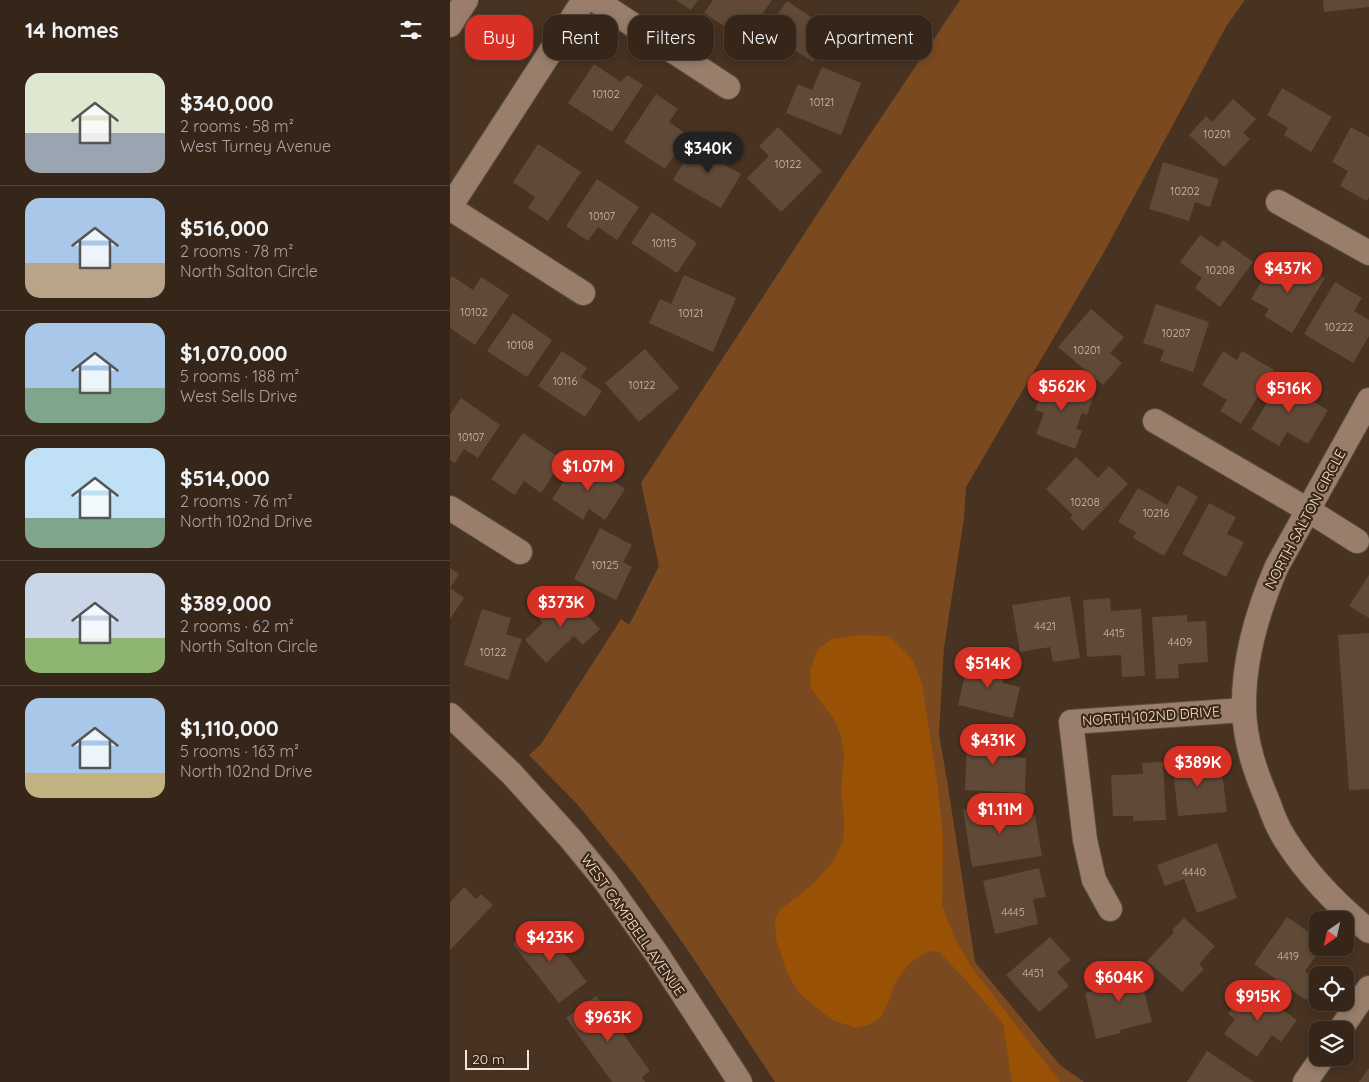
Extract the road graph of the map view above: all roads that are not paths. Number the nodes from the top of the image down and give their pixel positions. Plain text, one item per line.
1 (466, 0) edge
2 (584, 0) edge
3 (595, 0) edge
4 (450, 25) edge
5 (728, 86) dead end
6 (1278, 202) dead end
7 (450, 207) edge
8 (1369, 253) edge
9 (583, 293) dead end
10 (1369, 400) edge
11 (1155, 421) dead end
12 (450, 508) edge
13 (1308, 510) junction
14 (1357, 541) dead end
15 (520, 552) dead end
16 (1244, 710) junction
17 (450, 715) edge
18 (1110, 909) dead end
19 (1369, 931) edge
20 (1369, 988) edge
21 (1346, 1021) edge
22 (1316, 1066) edge
23 (740, 1082) edge
24 (1305, 1082) edge

1 - 4 street
2 - 7 street
3 - 5 street
6 - 8 street
7 - 9 street
10 - 13 street, NORTH SALTON CIRCLE
11 - 13 street
12 - 15 street
13 - 14 street
13 - 16 street, NORTH SALTON CIRCLE
16 - 18 street, NORTH 102ND DRIVE
16 - 19 street, NORTH SALTON CIRCLE
17 - 23 street, WEST CAMPBELL AVENUE
20 - 21 street
22 - 24 street

